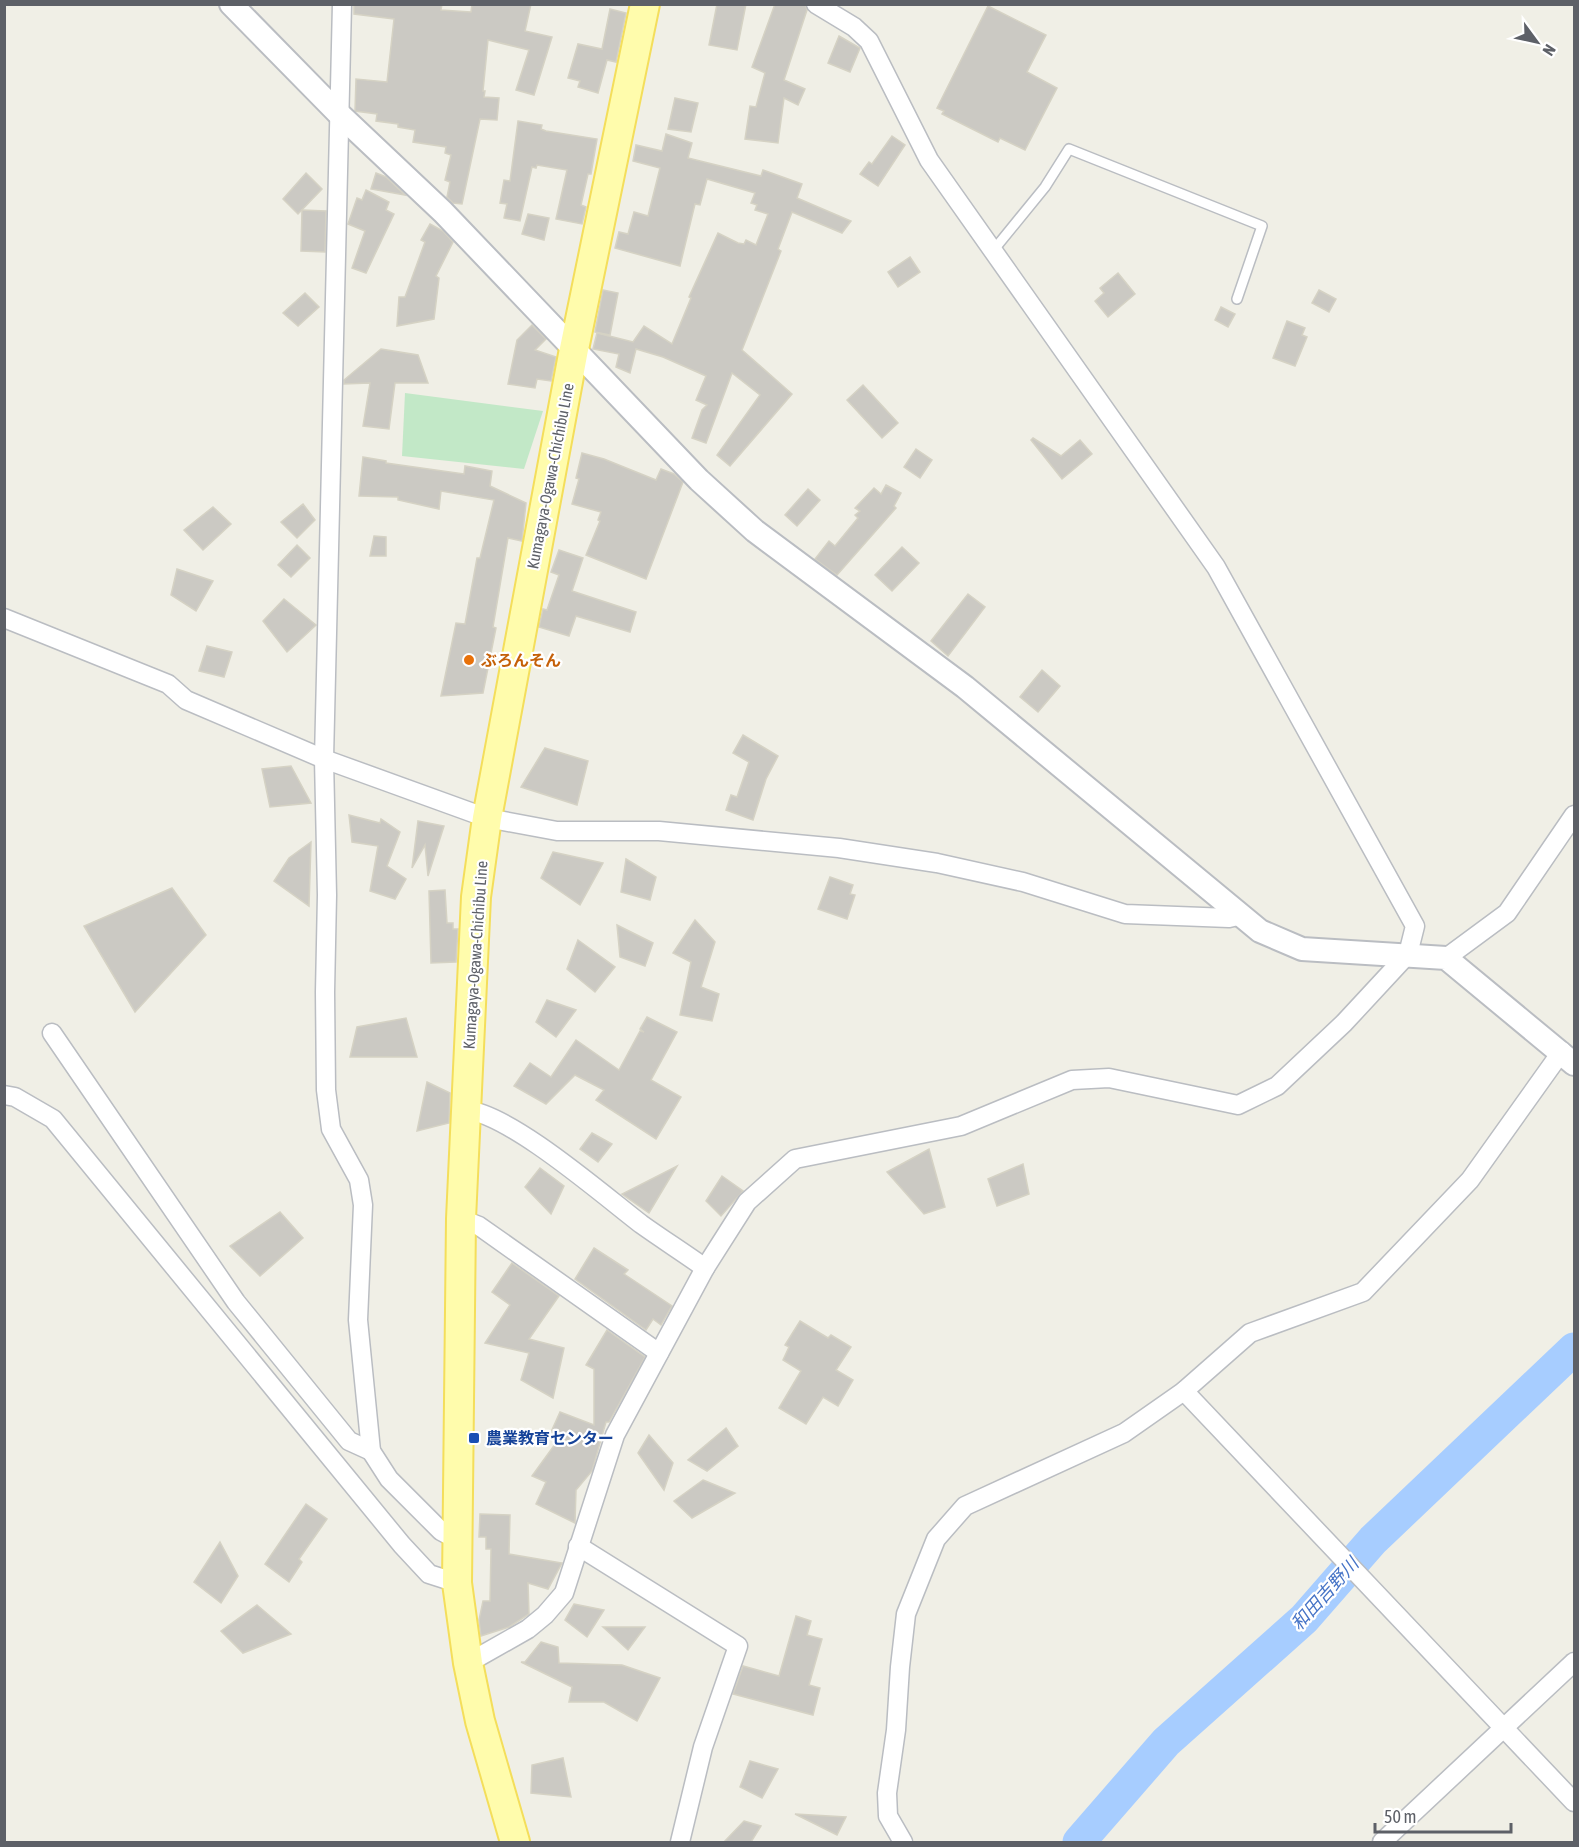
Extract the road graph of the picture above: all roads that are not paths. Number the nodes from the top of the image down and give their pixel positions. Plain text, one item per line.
1 (231, 4) edge
2 (342, 4) edge
3 (645, 4) edge
4 (816, 4) edge
5 (337, 112) junction
6 (992, 252) junction
7 (1238, 299) dead end
8 (574, 349) junction
9 (4, 618) edge
10 (324, 759) junction
11 (1575, 815) edge
12 (487, 818) junction
13 (1242, 915) junction
14 (1408, 954) junction
15 (1446, 958) junction
16 (52, 1033) dead end
17 (1568, 1058) edge
18 (4, 1095) edge
19 (466, 1110) junction
20 (461, 1219) junction
21 (705, 1268) junction
22 (659, 1353) junction
23 (1184, 1391) junction
24 (371, 1450) junction
25 (456, 1539) junction
26 (578, 1546) junction
27 (457, 1583) junction
28 (1575, 1662) edge
29 (468, 1663) junction
30 (1505, 1728) junction
31 (1575, 1802) edge
32 (515, 1842) edge
33 (680, 1842) edge
34 (903, 1842) edge
35 (1382, 1842) edge

1 - 5 street
2 - 5 street
3 - 8 main road, Kumagaya-Ogawa-Chichibu Line
4 - 6 street
5 - 8 street
5 - 10 street
6 - 7 lane
6 - 14 street
8 - 12 main road, Kumagaya-Ogawa-Chichibu Line
8 - 13 street
9 - 10 street
10 - 12 street
10 - 24 street
11 - 15 street
12 - 13 street
12 - 19 main road, Kumagaya-Ogawa-Chichibu Line
13 - 14 street
14 - 15 street
14 - 21 street
15 - 17 street
16 - 24 street
17 - 23 street
18 - 27 street
19 - 20 main road, Kumagaya-Ogawa-Chichibu Line
19 - 21 street
20 - 22 street
20 - 25 main road, Kumagaya-Ogawa-Chichibu Line
21 - 22 street
22 - 26 street
23 - 30 street
23 - 34 street
24 - 25 street
25 - 27 main road, Kumagaya-Ogawa-Chichibu Line
26 - 29 street
26 - 33 street
27 - 29 main road, Kumagaya-Ogawa-Chichibu Line
28 - 30 street
29 - 32 main road, Kumagaya-Ogawa-Chichibu Line
30 - 31 street
30 - 35 street

